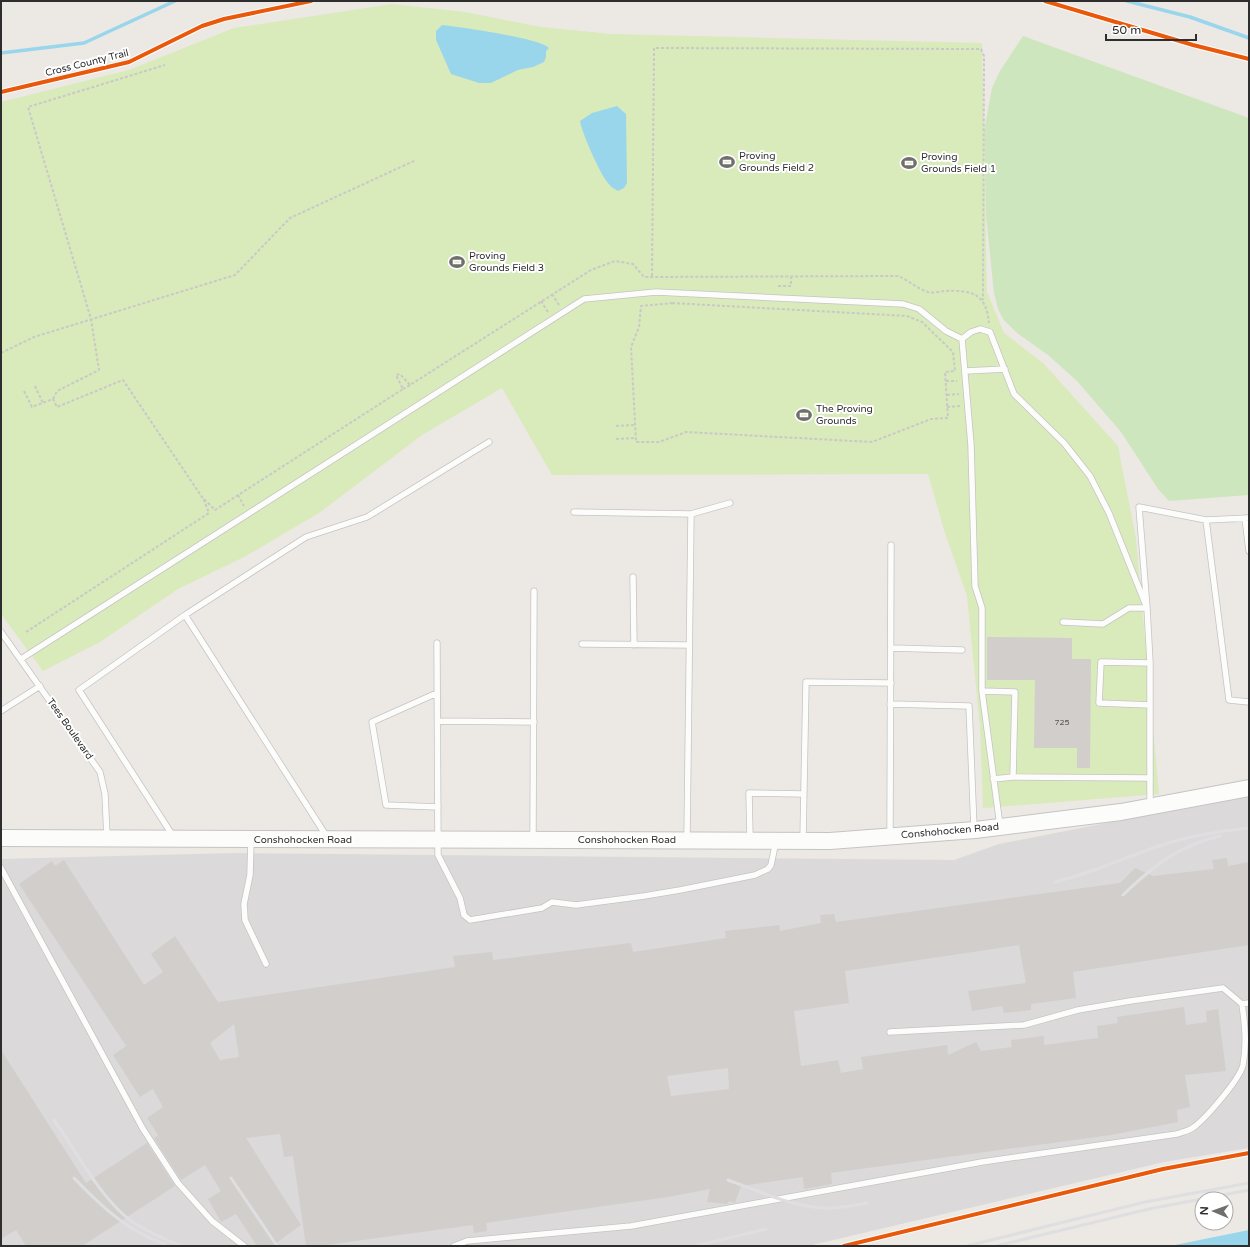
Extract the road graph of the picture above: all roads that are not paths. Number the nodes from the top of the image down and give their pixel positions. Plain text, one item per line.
1 (962, 339) junction
2 (1005, 369) junction
3 (966, 371) junction
4 (489, 442) dead end
5 (730, 503) dead end
6 (574, 512) dead end
7 (691, 514) junction
8 (1247, 518) edge
9 (1206, 520) junction
10 (891, 545) dead end
11 (1249, 551) edge
12 (633, 576) dead end
13 (534, 591) dead end
14 (1147, 608) junction
15 (185, 614) junction
16 (1063, 622) dead end
17 (1, 632) edge
18 (437, 643) dead end
19 (582, 644) dead end
20 (634, 645) junction
21 (689, 645) junction
22 (891, 648) junction
23 (962, 650) dead end
24 (21, 659) junction
25 (1150, 663) junction
26 (891, 683) junction
27 (40, 686) junction
28 (982, 691) junction
29 (437, 693) junction
30 (1249, 702) edge
31 (890, 704) junction
32 (1150, 704) junction
33 (1, 711) edge
34 (438, 720) junction
35 (534, 722) junction
36 (1013, 777) junction
37 (1150, 778) junction
38 (993, 779) junction
39 (1249, 788) edge
40 (804, 794) junction
41 (1150, 806) junction
42 (438, 807) junction
43 (1000, 827) junction
44 (974, 830) junction
45 (890, 837) junction
46 (1, 838) edge
47 (107, 838) junction
48 (174, 838) junction
49 (328, 839) junction
50 (251, 840) junction
51 (438, 840) junction
52 (533, 840) junction
53 (687, 841) junction
54 (750, 841) junction
55 (776, 841) junction
56 (803, 841) junction
57 (1, 868) edge
58 (266, 964) dead end
59 (1249, 1003) edge
60 (1242, 1004) junction
61 (890, 1032) dead end
62 (244, 1246) edge
63 (454, 1246) edge

1 - 2 lane
1 - 3 lane
1 - 24 lane
2 - 3 lane
2 - 14 lane
3 - 28 lane
4 - 15 lane
5 - 7 lane
6 - 7 lane
7 - 21 lane
8 - 9 lane
8 - 11 lane
9 - 14 lane
9 - 30 lane
10 - 22 lane
12 - 20 lane
13 - 35 lane
14 - 16 lane
14 - 25 lane
15 - 48 lane
15 - 49 lane
17 - 24 lane, Tees Boulevard
18 - 29 lane
19 - 20 lane
20 - 21 lane
21 - 53 lane
22 - 23 lane
22 - 26 lane
24 - 27 lane, Tees Boulevard
25 - 32 lane
25 - 32 lane
26 - 31 lane
26 - 40 lane
27 - 33 lane
27 - 47 lane, Tees Boulevard
28 - 36 lane
28 - 38 lane
29 - 34 lane
29 - 42 lane
31 - 44 lane
31 - 45 lane
32 - 37 lane
34 - 35 lane
34 - 42 lane
35 - 52 lane
36 - 37 lane
36 - 38 lane
37 - 41 lane
38 - 43 lane
39 - 41 main road, Conshohocken Road
40 - 54 lane
40 - 56 lane
41 - 43 main road, Conshohocken Road
42 - 51 lane
43 - 44 main road, Conshohocken Road
44 - 45 main road, Conshohocken Road
45 - 56 main road, Conshohocken Road
46 - 47 main road, Conshohocken Road
47 - 48 main road, Conshohocken Road
48 - 50 main road, Conshohocken Road
49 - 50 main road, Conshohocken Road
49 - 51 main road, Conshohocken Road
50 - 58 lane
51 - 52 main road, Conshohocken Road
51 - 55 lane
52 - 53 main road, Conshohocken Road
53 - 54 main road, Conshohocken Road
54 - 55 main road, Conshohocken Road
55 - 56 main road, Conshohocken Road
57 - 62 lane
59 - 60 lane
60 - 61 lane
60 - 63 lane

